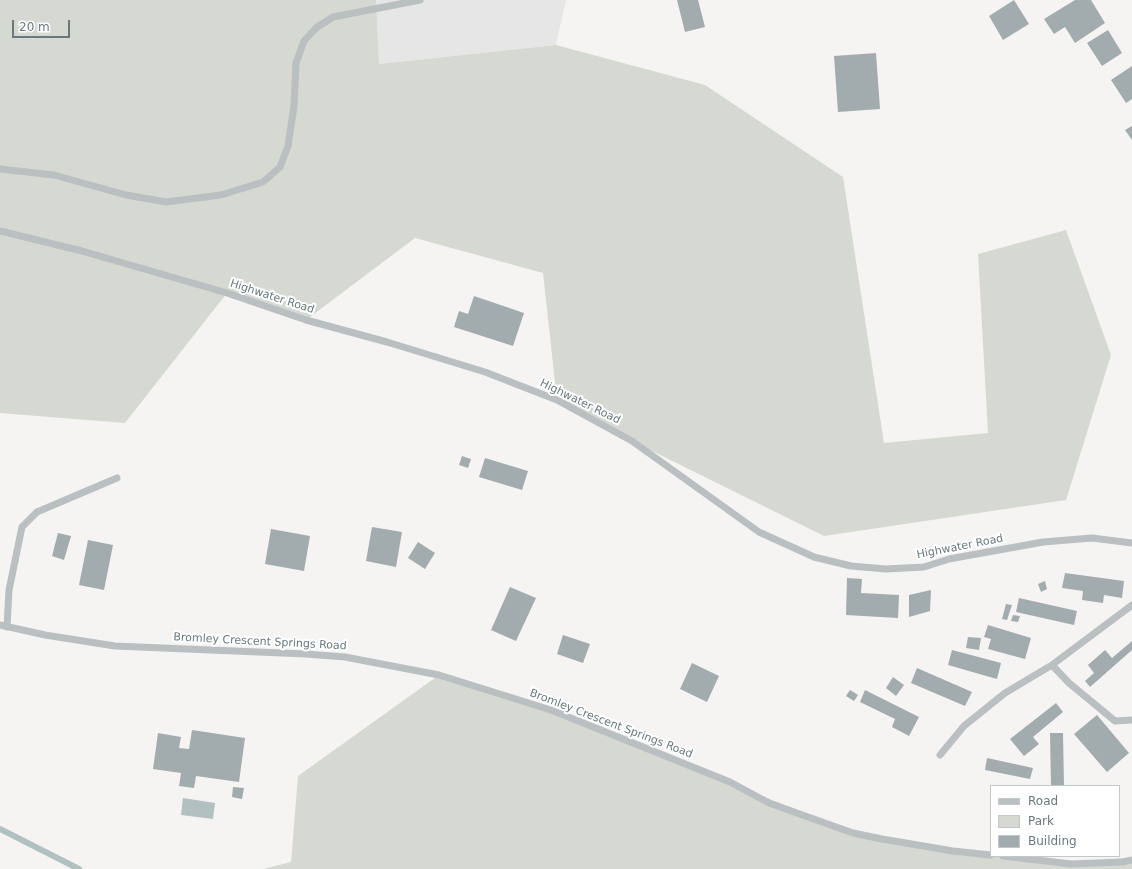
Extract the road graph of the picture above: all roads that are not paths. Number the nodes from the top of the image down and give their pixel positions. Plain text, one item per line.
1 (420, 0) edge
2 (0, 169) edge
3 (0, 231) edge
4 (116, 478) dead end
5 (1132, 543) edge
6 (1132, 605) edge
7 (4, 626) edge
8 (1052, 665) junction
9 (1132, 720) edge
10 (940, 755) dead end
11 (990, 855) edge
12 (1012, 857) edge
13 (1132, 860) edge

1 - 2 street
3 - 5 street, Highwater Road
4 - 7 street
6 - 8 street
7 - 11 street, Bromley Crescent Springs Road
8 - 9 street
8 - 10 street
12 - 13 street

